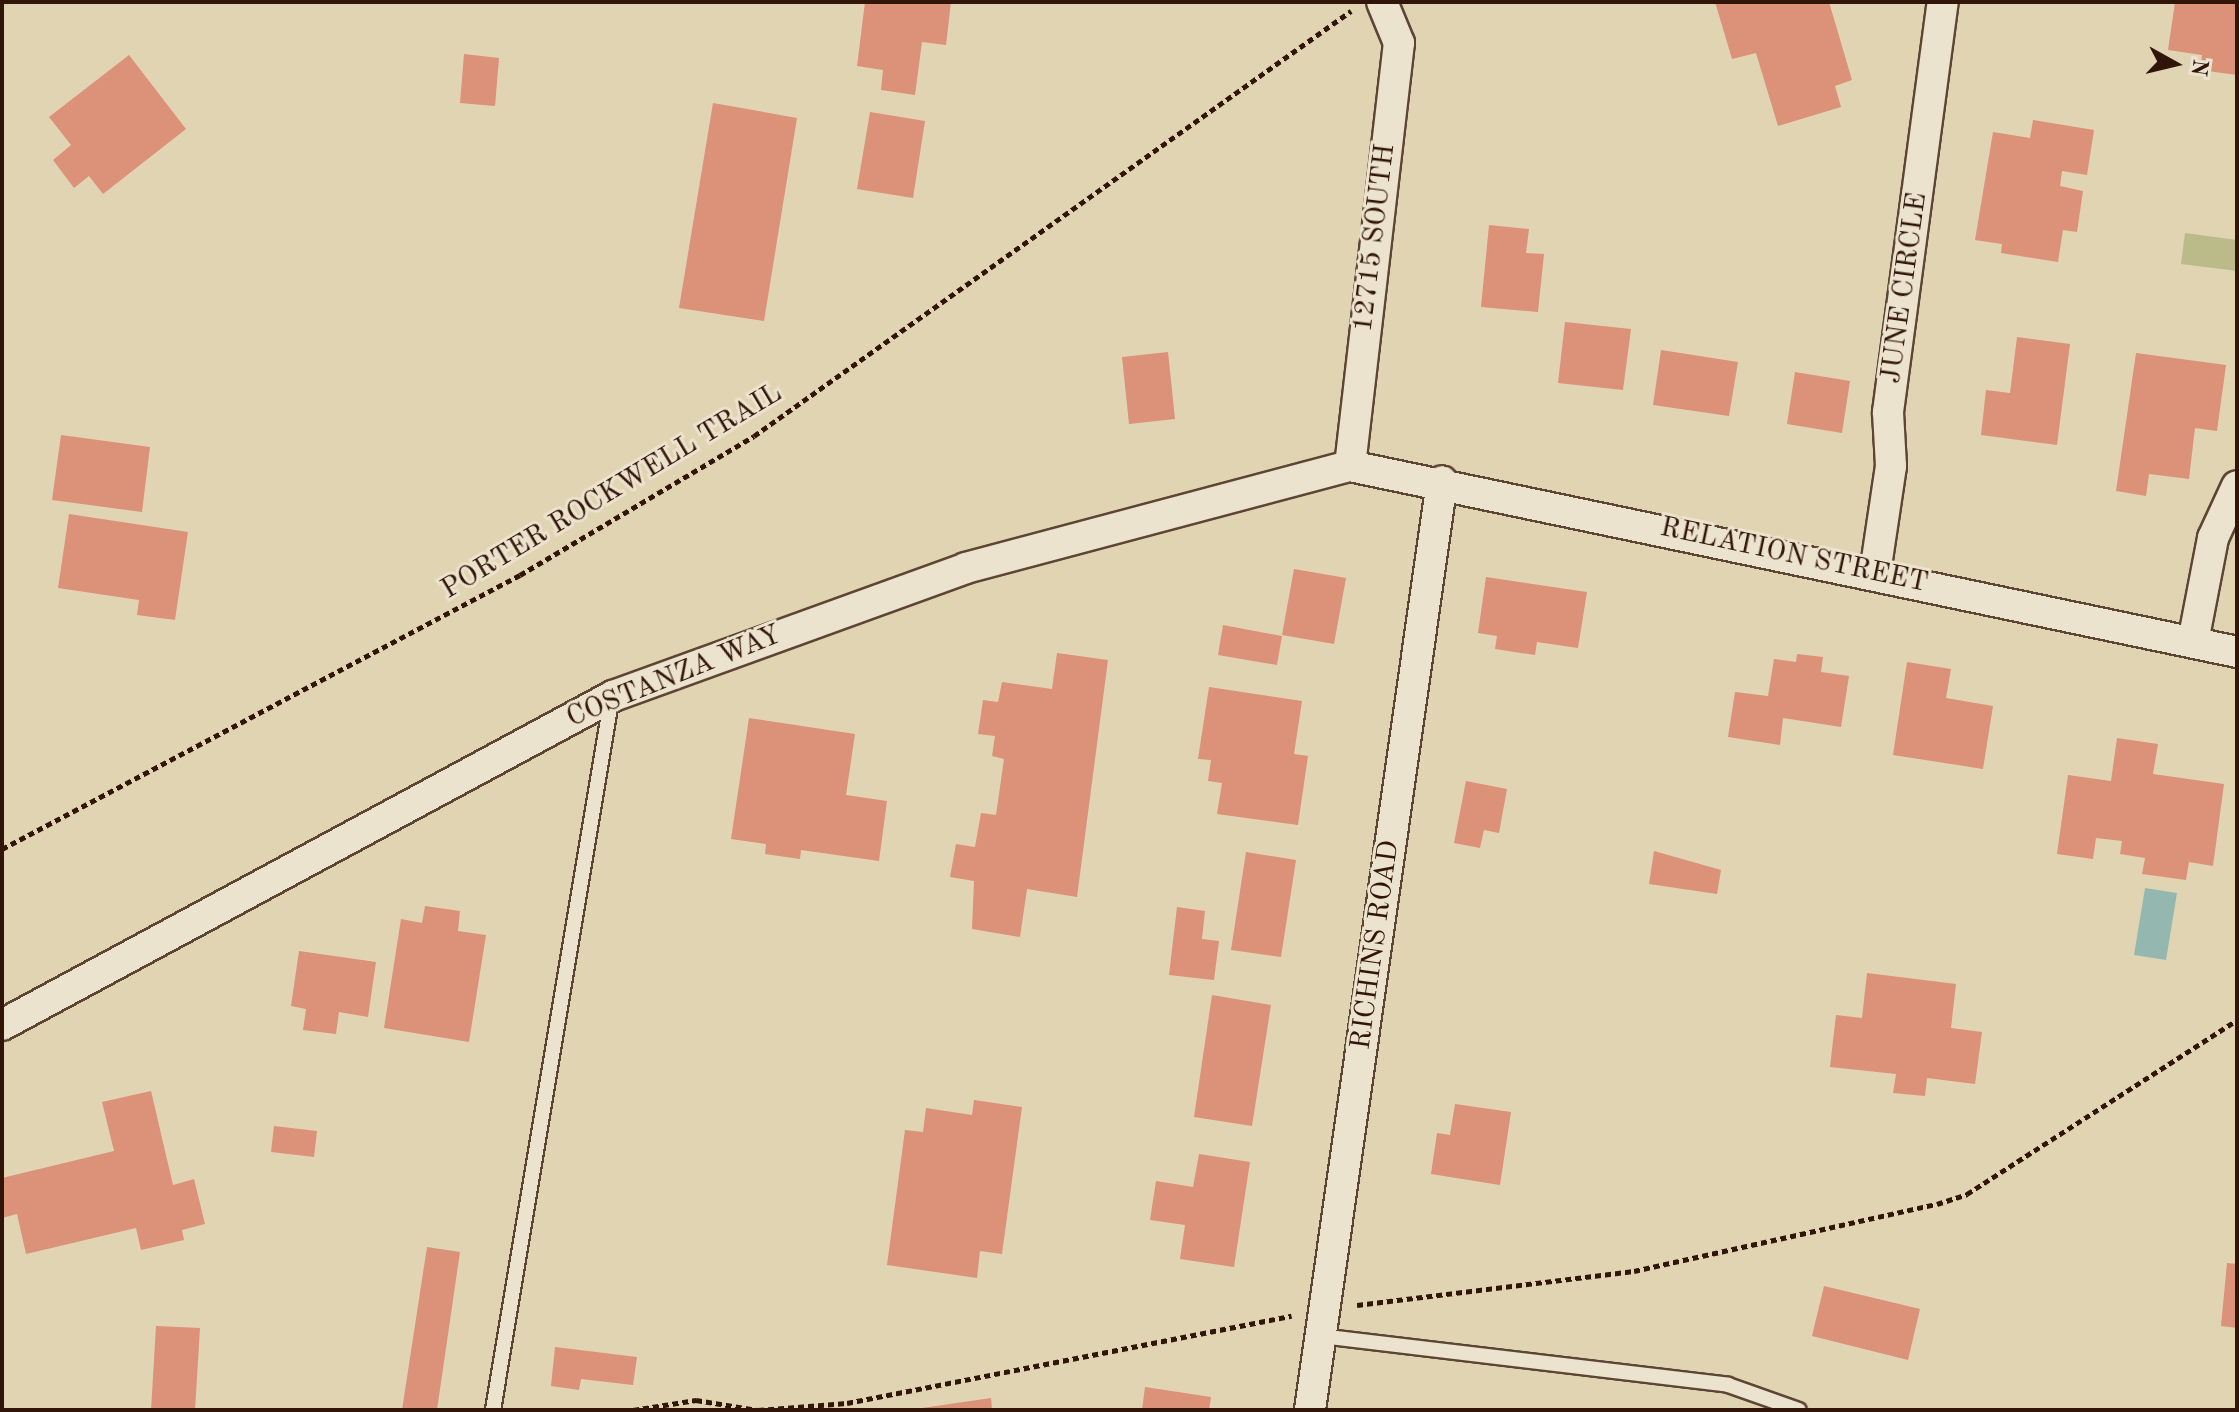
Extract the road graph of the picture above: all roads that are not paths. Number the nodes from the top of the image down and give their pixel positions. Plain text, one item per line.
1 (1943, 2) edge
2 (1382, 5) edge
3 (1350, 466) junction
4 (1442, 481) junction
5 (2237, 486) edge
6 (1875, 573) junction
7 (2193, 642) junction
8 (2237, 652) edge
9 (613, 696) junction
10 (2, 1025) edge
11 (1322, 1322) junction
12 (1780, 1408) edge
13 (493, 1410) edge
14 (1310, 1410) edge
15 (1799, 1410) edge

1 - 6 street, JUNE CIRCLE
2 - 3 street, 12715 SOUTH
3 - 4 street, RELATION STREET
3 - 9 street, COSTANZA WAY
4 - 6 street, RELATION STREET
4 - 11 street, RICHINS ROAD
5 - 7 street
6 - 7 street, RELATION STREET
7 - 8 street, RELATION STREET
9 - 10 street, COSTANZA WAY
9 - 13 lane
11 - 12 lane
11 - 14 street, RICHINS ROAD
12 - 15 lane

